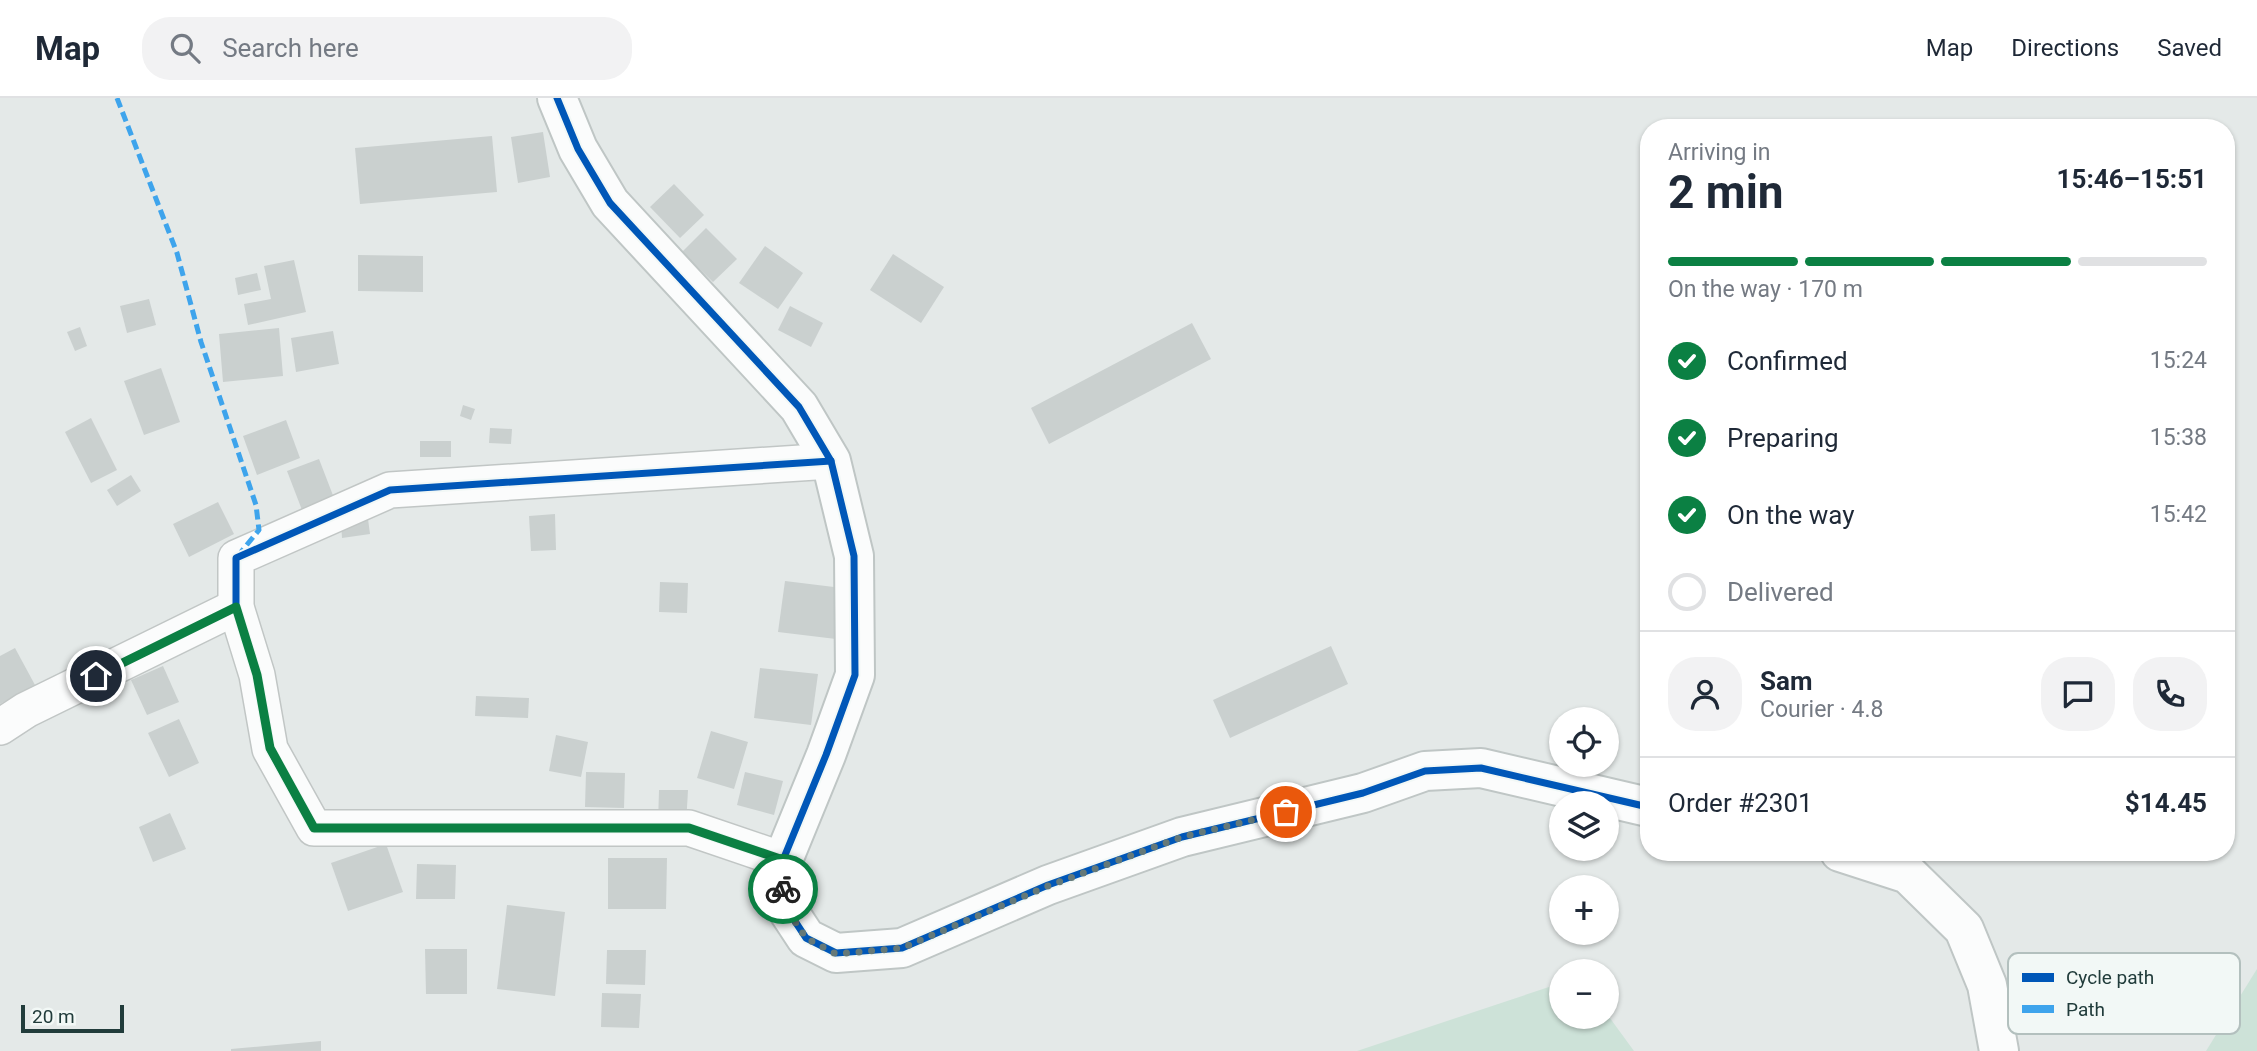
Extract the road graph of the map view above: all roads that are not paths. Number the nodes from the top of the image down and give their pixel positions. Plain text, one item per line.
1 (557, 98) edge
2 (831, 461) junction
3 (236, 607) junction
4 (0, 727) edge
5 (1640, 805) edge
6 (783, 860) junction
7 (1868, 861) edge
8 (1999, 1051) edge

1 - 2 street
2 - 3 street
2 - 6 street
3 - 4 street
3 - 6 street
5 - 6 street
7 - 8 street

